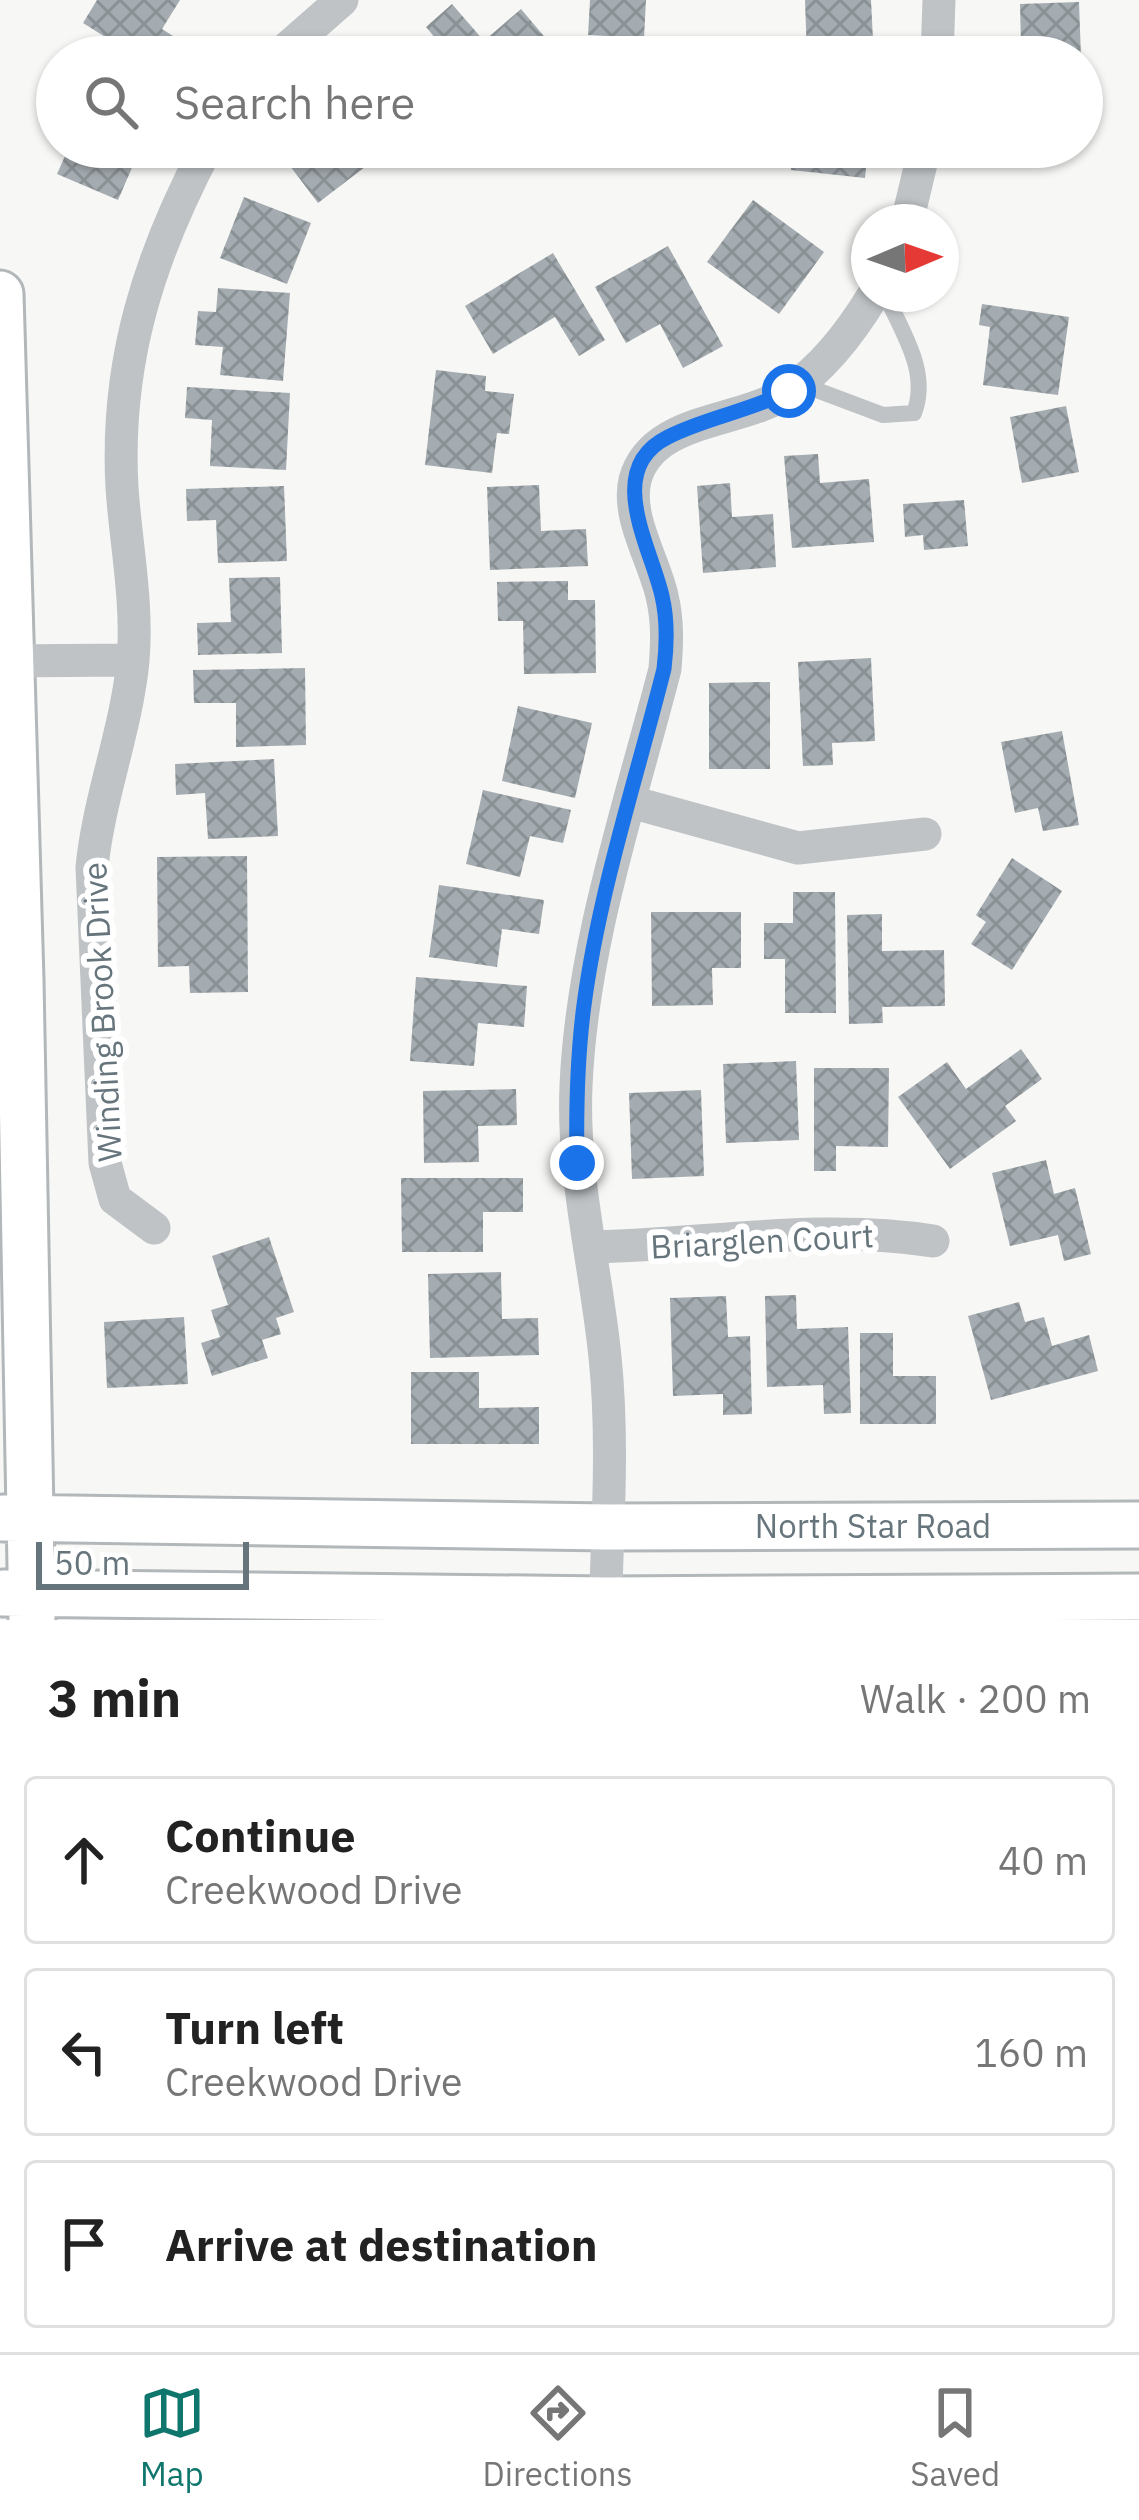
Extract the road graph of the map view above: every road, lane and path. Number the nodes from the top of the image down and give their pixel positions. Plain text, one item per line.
1 (342, 0) edge
2 (939, 0) edge
3 (301, 36) edge
4 (938, 36) edge
5 (197, 168) edge
6 (920, 168) edge
7 (911, 204) edge
8 (0, 294) edge
9 (863, 312) edge
10 (894, 312) edge
11 (798, 383) junction
12 (133, 660) junction
13 (4, 661) edge
14 (631, 802) junction
15 (925, 834) dead end
16 (154, 1228) dead end
17 (933, 1241) dead end
18 (591, 1247) junction
19 (16, 1518) edge
20 (1139, 1525) edge
21 (608, 1527) junction
22 (1134, 1595) edge
23 (21, 1602) edge
24 (278, 1609) edge
25 (606, 1610) edge

1 - 3 street
2 - 4 street
5 - 12 street, Winding Brook Drive
6 - 7 street
8 - 13 main road
9 - 11 street
10 - 11 lane
11 - 14 street
12 - 13 street
12 - 16 street, Winding Brook Drive
13 - 19 main road
14 - 15 street
14 - 18 street
17 - 18 street, Briarglen Court
18 - 21 street
19 - 21 main road, North Star Road
19 - 23 main road
20 - 21 main road, North Star Road
21 - 25 street
22 - 25 main road
23 - 24 main road
24 - 25 main road

